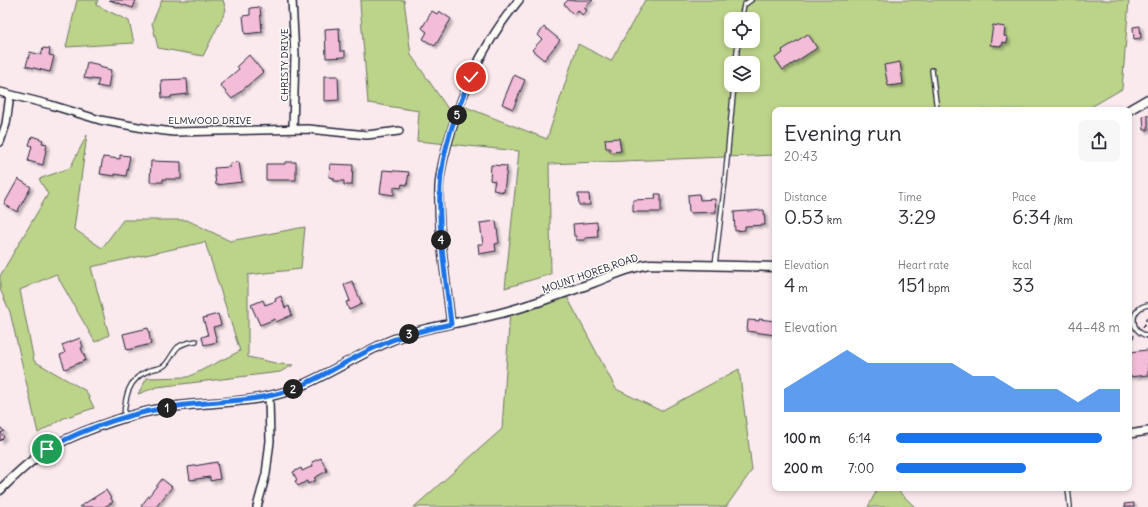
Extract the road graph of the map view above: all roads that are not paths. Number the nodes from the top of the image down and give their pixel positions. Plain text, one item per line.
1 (292, 0) edge
2 (519, 0) edge
3 (751, 0) edge
4 (742, 12) edge
5 (932, 70) dead end
6 (0, 92) edge
7 (733, 92) edge
8 (10, 95) junction
9 (1148, 99) edge
10 (937, 107) edge
11 (1132, 108) edge
12 (293, 129) junction
13 (399, 131) dead end
14 (0, 142) edge
15 (715, 265) junction
16 (772, 267) edge
17 (1148, 305) edge
18 (451, 324) junction
19 (1148, 336) edge
20 (196, 341) dead end
21 (269, 397) junction
22 (124, 418) junction
23 (1148, 431) edge
24 (1132, 434) edge
25 (0, 490) edge
26 (1068, 491) edge
27 (257, 507) edge
28 (1070, 507) edge

1 - 12 street, CHRISTY DRIVE
2 - 18 street
3 - 4 lane
5 - 10 lane
6 - 8 street, ELMWOOD DRIVE
7 - 15 lane
8 - 12 street, ELMWOOD DRIVE
8 - 14 street
9 - 11 street
12 - 13 street, ELMWOOD DRIVE
15 - 16 street, MOUNT HOREB ROAD
15 - 18 street, MOUNT HOREB ROAD
17 - 19 lane
18 - 21 street, MOUNT HOREB ROAD
20 - 22 lane
21 - 22 street, MOUNT HOREB ROAD
21 - 27 street
22 - 25 street, MOUNT HOREB ROAD
23 - 24 street
26 - 28 lane

